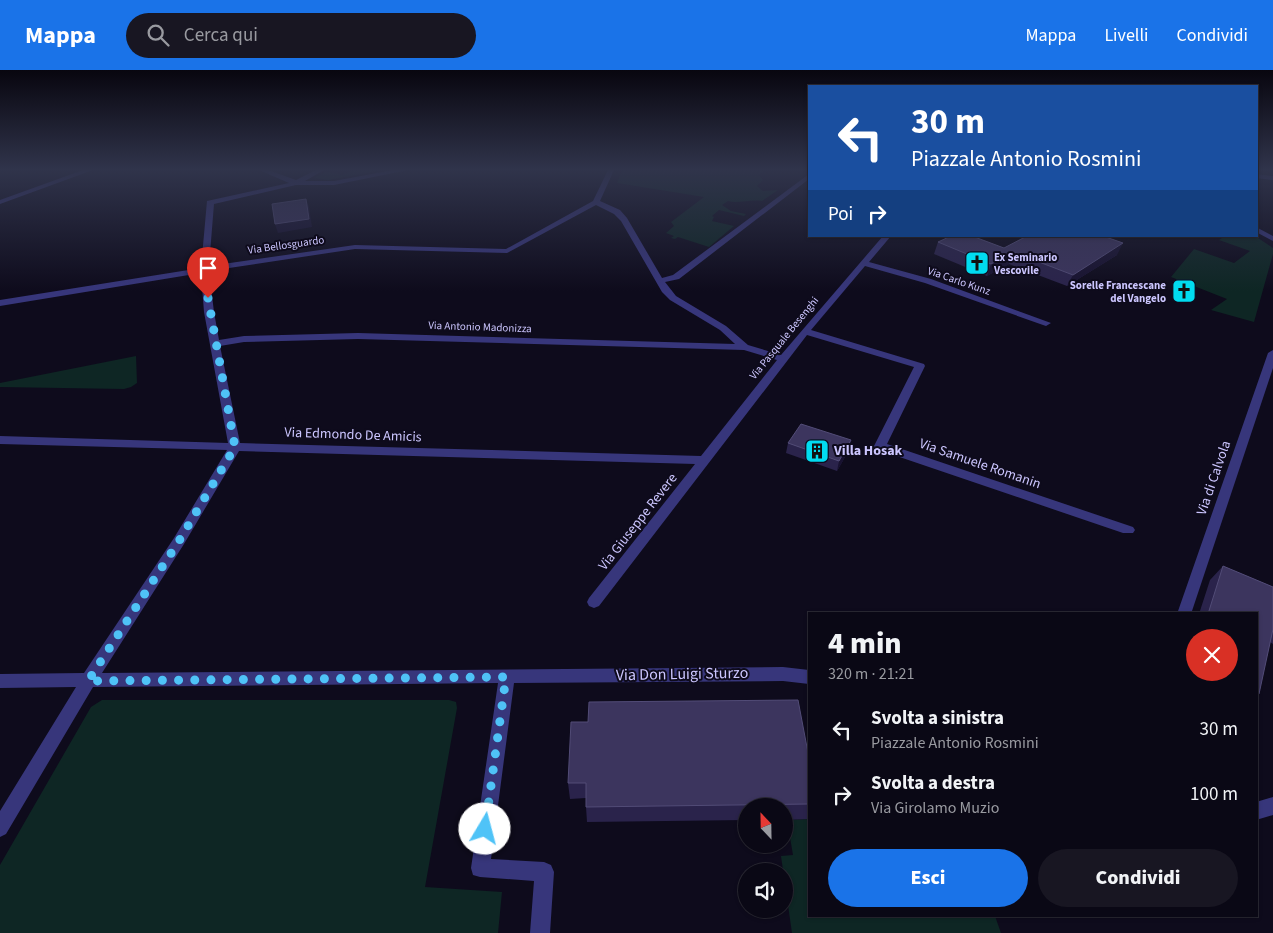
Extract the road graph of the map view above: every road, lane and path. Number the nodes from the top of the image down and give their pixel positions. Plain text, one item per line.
1 (209, 210) edge
2 (581, 210) edge
3 (613, 210) edge
4 (764, 210) edge
5 (1258, 230) edge
6 (886, 237) edge
7 (1273, 239) edge
8 (862, 263) junction
9 (205, 269) junction
10 (659, 281) junction
11 (0, 302) edge
12 (1046, 323) dead end
13 (805, 331) junction
14 (216, 344) junction
15 (744, 347) junction
16 (1273, 353) edge
17 (783, 359) junction
18 (0, 440) edge
19 (235, 447) junction
20 (705, 460) junction
21 (1128, 530) dead end
22 (594, 602) dead end
23 (1185, 612) edge
24 (506, 677) junction
25 (808, 677) edge
26 (0, 681) edge
27 (88, 681) junction
28 (1273, 806) edge
29 (1258, 810) edge
30 (0, 828) edge
31 (540, 933) edge

1 - 9 street
2 - 9 street, Via Bellosguardo
3 - 10 street
4 - 10 street
5 - 7 street
6 - 8 street, Via Pasquale Besenghi
8 - 12 street, Via Carlo Kunz
8 - 13 street, Via Pasquale Besenghi
9 - 11 street, Via Bellosguardo
9 - 14 street
10 - 15 street
13 - 17 street, Via Pasquale Besenghi
13 - 21 street, Via Samuele Romanin
14 - 15 street, Via Antonio Madonizza
14 - 19 street
15 - 17 street
16 - 23 street, Via di Calvola
17 - 20 street, Via Pasquale Besenghi
18 - 19 street, Via Edmondo De Amicis
19 - 20 street, Via Edmondo De Amicis
19 - 27 street
20 - 22 street, Via Giuseppe Revere
24 - 25 street, Via Don Luigi Sturzo
24 - 27 street, Via Don Luigi Sturzo
24 - 31 street
26 - 27 street, Via Don Luigi Sturzo
27 - 30 street
28 - 29 street

